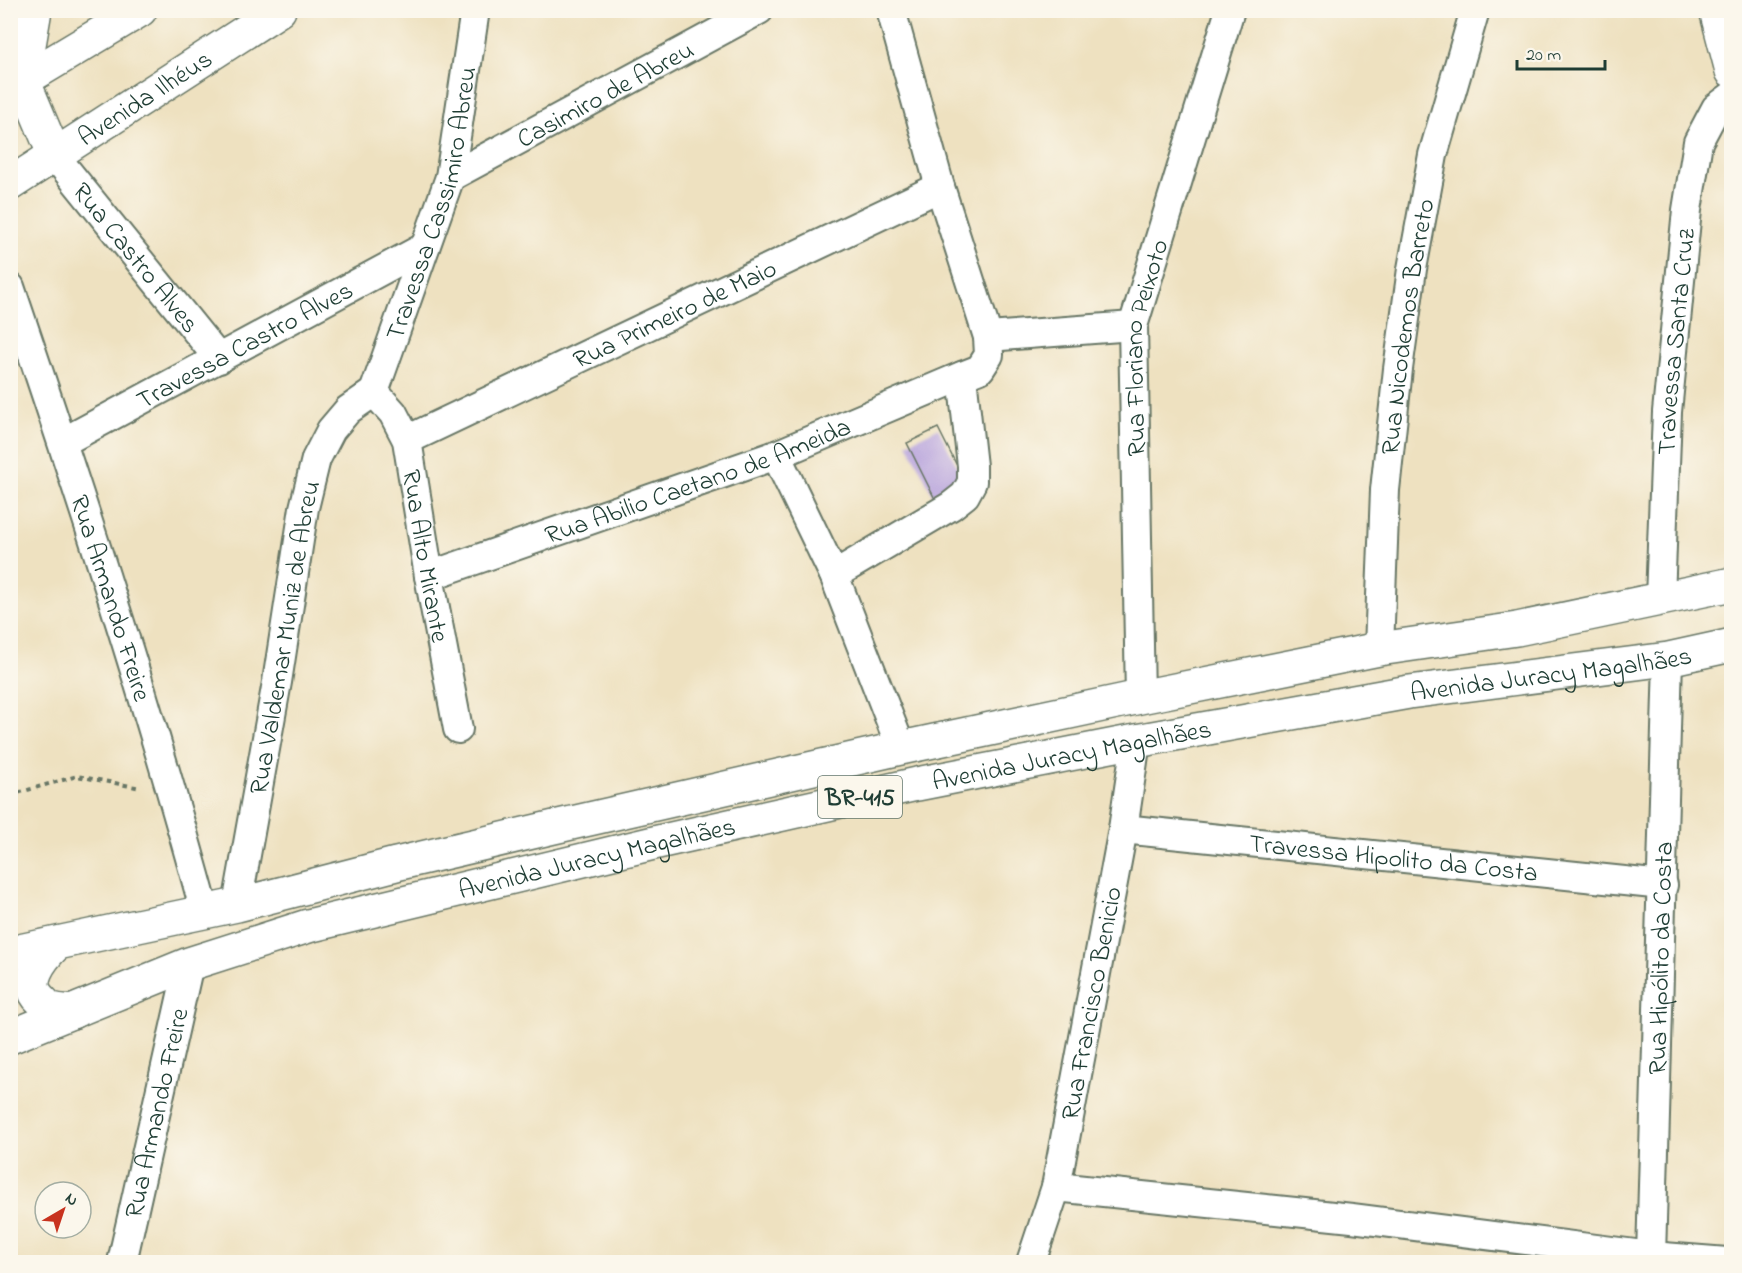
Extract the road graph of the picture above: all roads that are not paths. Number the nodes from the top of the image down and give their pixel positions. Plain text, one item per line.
1 (35, 10) edge
2 (140, 10) edge
3 (279, 10) edge
4 (475, 10) edge
5 (759, 10) edge
6 (891, 10) edge
7 (1230, 10) edge
8 (1475, 10) edge
9 (1716, 10) edge
10 (1731, 71) edge
11 (17, 84) edge
12 (1731, 96) edge
13 (55, 156) junction
14 (450, 177) junction
15 (10, 184) edge
16 (940, 187) junction
17 (424, 247) junction
18 (10, 287) edge
19 (1132, 326) junction
20 (987, 337) junction
21 (219, 359) junction
22 (962, 376) junction
23 (374, 392) junction
24 (407, 440) junction
25 (63, 442) junction
26 (776, 455) junction
27 (834, 575) junction
28 (429, 576) junction
29 (1731, 584) edge
30 (1660, 598) junction
31 (1731, 645) edge
32 (1379, 649) junction
33 (1668, 659) junction
34 (1140, 697) junction
35 (458, 729) dead end
36 (1136, 741) junction
37 (900, 748) junction
38 (1123, 829) junction
39 (1663, 885) junction
40 (237, 905) junction
41 (205, 912) junction
42 (55, 945) junction
43 (10, 953) edge
44 (189, 964) junction
45 (72, 1012) junction
46 (10, 1038) edge
47 (1056, 1187) junction
48 (1651, 1256) junction
49 (122, 1263) edge
50 (1031, 1263) edge
51 (1727, 1263) edge

1 - 11 main road
2 - 11 main road
3 - 13 main road, Avenida Ilhéus
4 - 14 street, Travessa Cassimiro Abreu
5 - 14 street, Casimiro de Abreu
6 - 16 street
7 - 19 street, Rua Floriano Peixoto
8 - 32 street, Rua Nicodemos Barreto
9 - 10 main road
11 - 13 main road
12 - 30 street, Travessa Santa Cruz
13 - 15 main road, Avenida Ilhéus
13 - 21 street, Rua Castro Alves
14 - 17 street, Travessa Cassimiro Abreu
16 - 20 street
16 - 24 street, Rua Primeiro de Maio
17 - 21 street, Travessa Castro Alves
17 - 23 street, Travessa Cassimiro Abreu
18 - 25 street, Rua Armando Freire
19 - 20 street
19 - 34 street, Rua Floriano Peixoto
20 - 22 street
21 - 25 street, Travessa Castro Alves
22 - 26 street, Rua Abilio Caetano de Ameida
22 - 27 street
23 - 24 street, Rua Alto Mirante
23 - 40 street, Rua Valdemar Muniz de Abreu
24 - 28 street, Rua Alto Mirante
25 - 41 street, Rua Armando Freire
26 - 27 street
26 - 28 street, Rua Abilio Caetano de Ameida
27 - 37 street
28 - 35 street, Rua Alto Mirante
29 - 30 main road, Avenida Juracy Magalhães / BR-415
30 - 32 main road, Avenida Juracy Magalhães / BR-415
31 - 33 main road, Avenida Juracy Magalhães / BR-415
32 - 34 main road, Avenida Juracy Magalhães / BR-415
33 - 36 main road, Avenida Juracy Magalhães / BR-415
33 - 39 street, Rua Hipólito da Costa
34 - 37 main road, Avenida Juracy Magalhães / BR-415
36 - 38 street, Rua Francisco Benicio
36 - 44 main road, Avenida Juracy Magalhães / BR-415
37 - 40 main road, Avenida Juracy Magalhães / BR-415
38 - 39 street, Travessa Hipolito da Costa
38 - 47 street, Rua Francisco Benicio
39 - 48 street, Rua Hipólito da Costa
40 - 41 main road, Avenida Juracy Magalhães / BR-415
41 - 42 main road, Avenida Juracy Magalhães / BR-415
42 - 43 main road, Avenida Juracy Magalhães / BR-415
42 - 45 main road
44 - 45 main road, Avenida Juracy Magalhães / BR-415
44 - 49 street, Rua Armando Freire
45 - 46 main road, Avenida Juracy Magalhães / BR-415
47 - 48 street
47 - 50 street, Rua Francisco Benicio
48 - 51 street

